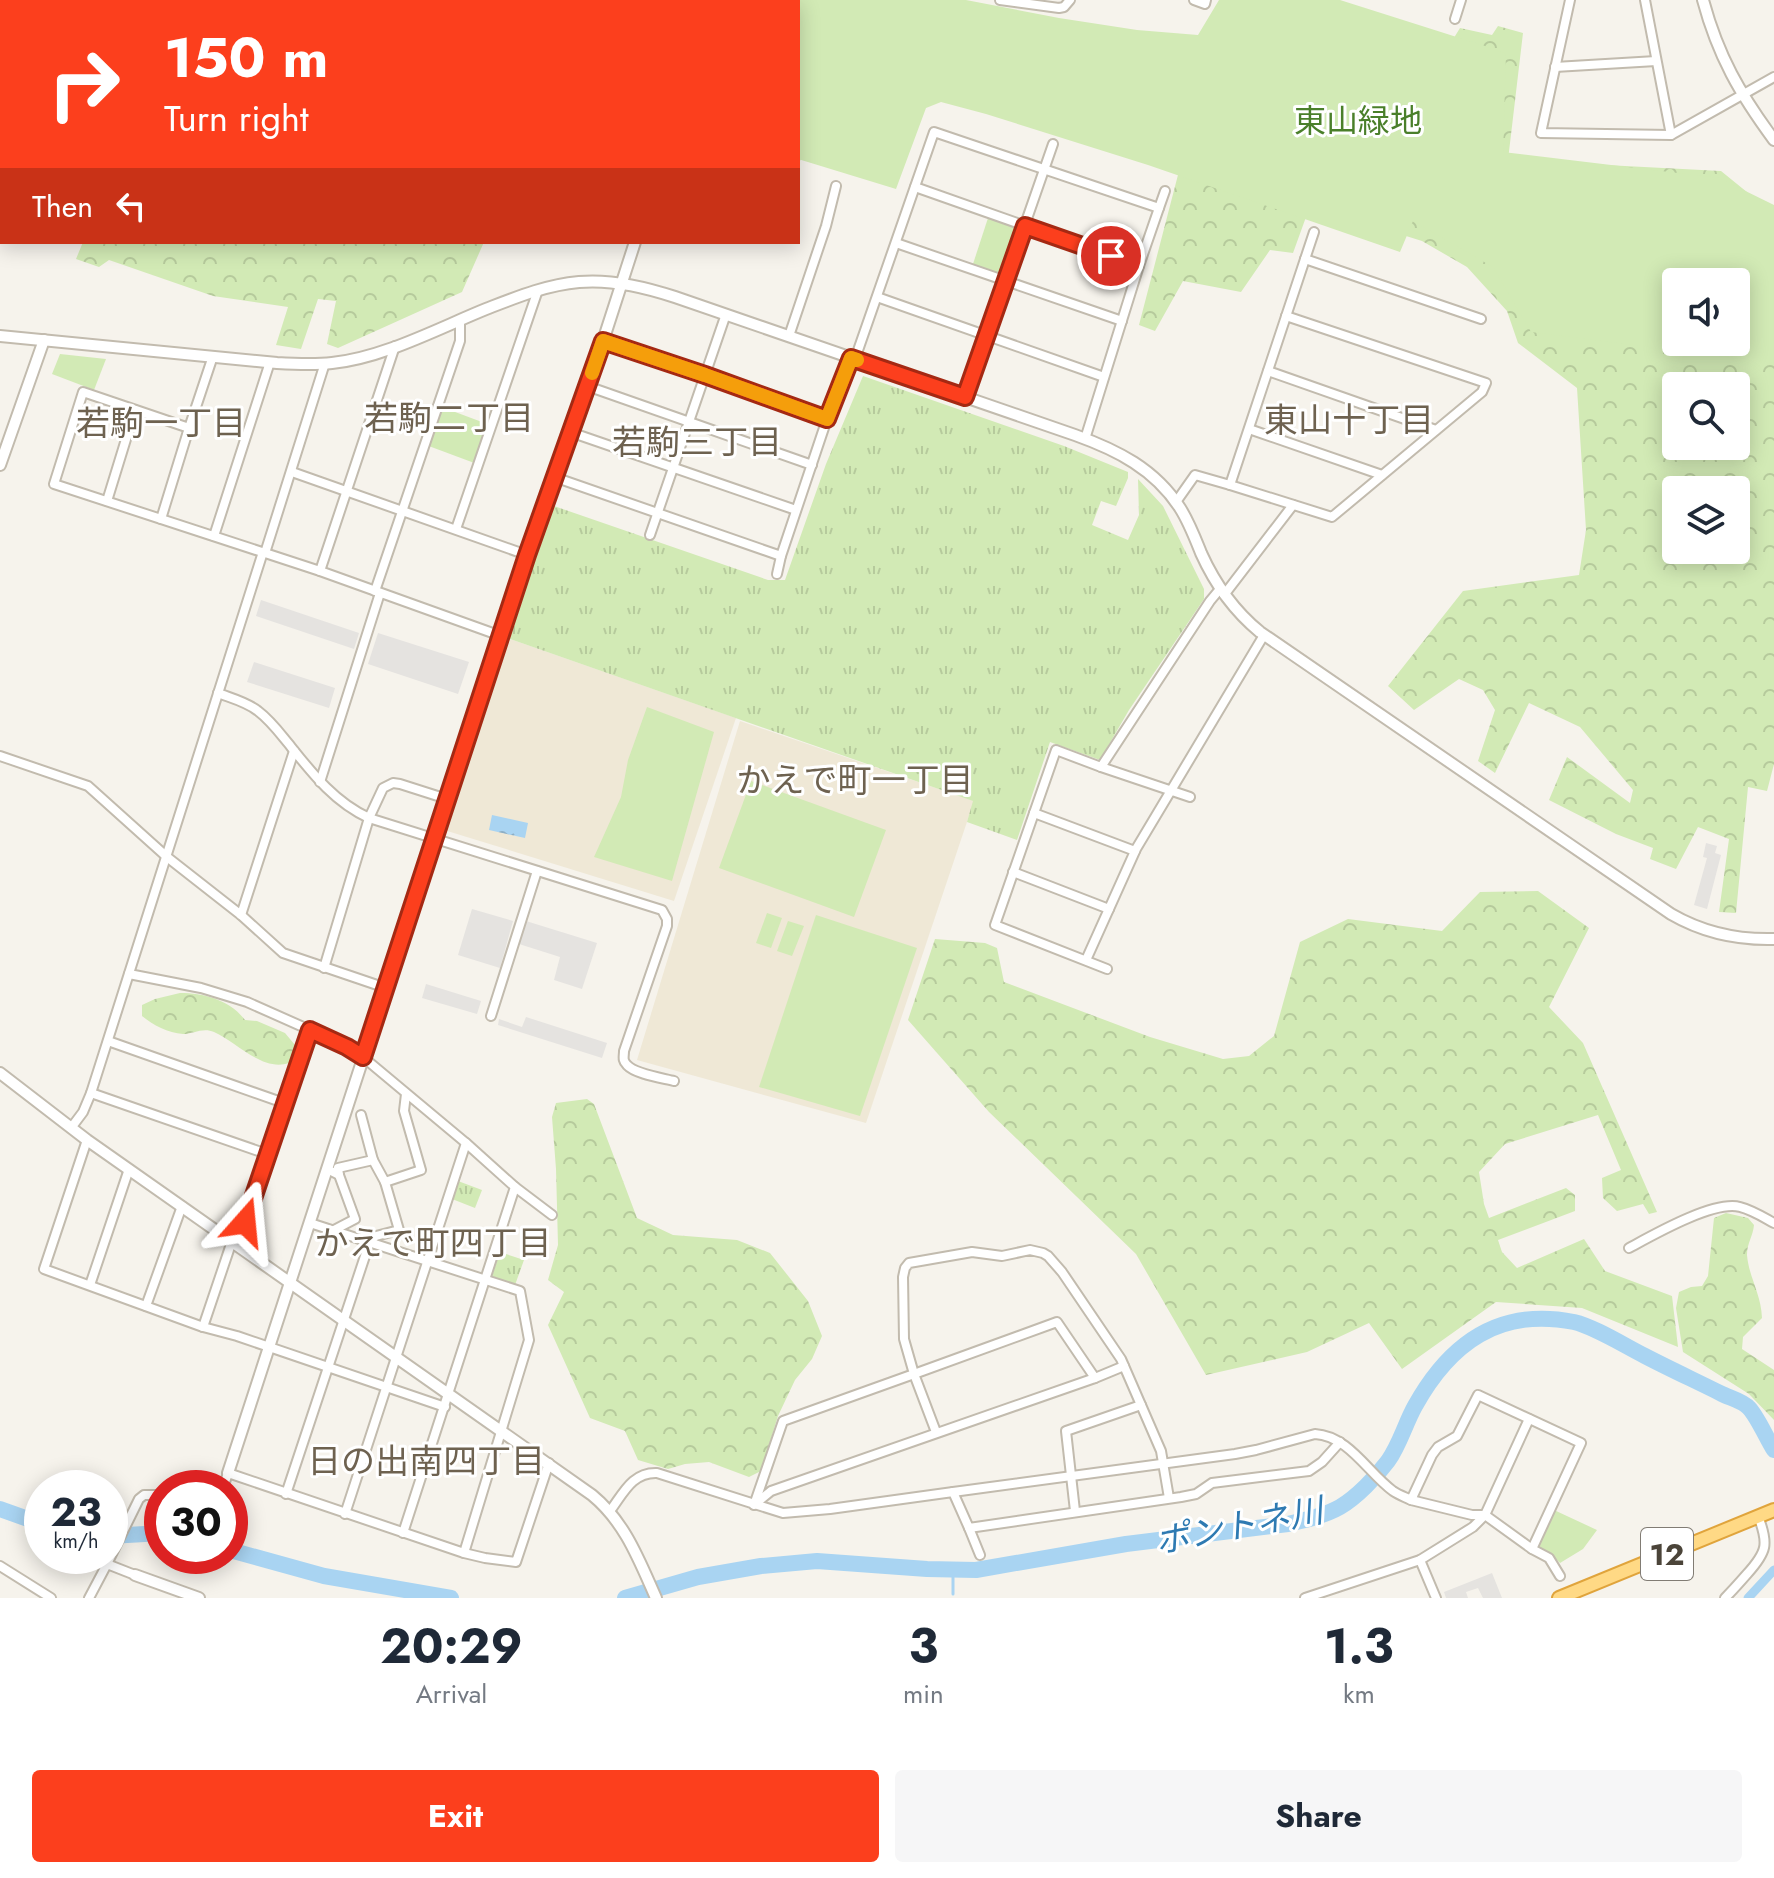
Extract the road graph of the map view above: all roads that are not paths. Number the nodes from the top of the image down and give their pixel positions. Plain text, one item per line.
1 (1000, 0) edge
2 (1070, 0) edge
3 (1194, 0) edge
4 (1206, 0) edge
5 (1461, 0) edge
6 (1570, 0) edge
7 (1645, 0) edge
8 (1703, 0) edge
9 (1455, 19) dead end
10 (1656, 61) junction
11 (1555, 67) junction
12 (1774, 77) edge
13 (1742, 95) junction
14 (1671, 135) junction
15 (1774, 140) edge
16 (1053, 144) dead end
17 (1045, 169) junction
18 (836, 186) dead end
19 (915, 187) junction
20 (1165, 191) dead end
21 (1159, 208) junction
22 (1025, 226) junction
23 (1314, 232) dead end
24 (896, 243) junction
25 (634, 244) edge
26 (1305, 259) junction
27 (1139, 266) junction
28 (1006, 281) junction
29 (621, 283) junction
30 (538, 290) junction
31 (877, 297) junction
32 (726, 314) junction
33 (1286, 316) junction
34 (1481, 319) dead end
35 (460, 320) junction
36 (1122, 321) junction
37 (0, 336) edge
38 (789, 336) junction
39 (986, 336) junction
40 (44, 340) junction
41 (603, 341) junction
42 (395, 346) junction
43 (213, 356) junction
44 (853, 358) junction
45 (270, 362) junction
46 (325, 363) junction
47 (1268, 371) junction
48 (705, 375) junction
49 (1104, 377) junction
50 (587, 386) junction
51 (965, 397) junction
52 (135, 410) junction
53 (827, 419) junction
54 (689, 422) junction
55 (189, 428) junction
56 (1249, 429) junction
57 (1436, 430) junction
58 (570, 432) junction
59 (1085, 439) junction
60 (0, 465) edge
61 (812, 465) junction
62 (672, 469) junction
63 (292, 472) junction
64 (1382, 475) junction
65 (554, 477) junction
66 (1230, 485) junction
67 (347, 491) junction
68 (107, 501) junction
69 (1176, 502) junction
70 (1293, 505) junction
71 (403, 510) junction
72 (796, 510) junction
73 (657, 513) junction
74 (161, 519) junction
75 (456, 529) junction
76 (650, 535) dead end
77 (214, 536) junction
78 (264, 552) junction
79 (527, 555) junction
80 (781, 556) junction
81 (320, 571) junction
82 (777, 574) dead end
83 (378, 592) junction
84 (1222, 592) junction
85 (1264, 635) junction
86 (501, 636) junction
87 (218, 693) junction
88 (294, 751) junction
89 (0, 756) edge
90 (1101, 767) junction
91 (320, 782) junction
92 (1171, 791) junction
93 (1190, 797) dead end
94 (447, 799) junction
95 (1034, 813) junction
96 (369, 818) junction
97 (434, 839) junction
98 (1135, 851) junction
99 (167, 857) junction
100 (537, 871) junction
101 (1013, 872) junction
102 (1109, 909) junction
103 (241, 915) junction
104 (1774, 939) edge
105 (1086, 960) junction
106 (324, 968) junction
107 (1107, 969) dead end
108 (129, 974) junction
109 (386, 988) junction
110 (491, 1016) dead end
111 (310, 1030) junction
112 (108, 1041) junction
113 (363, 1057) junction
114 (0, 1073) edge
115 (674, 1081) dead end
116 (91, 1093) junction
117 (406, 1094) junction
118 (284, 1103) junction
119 (361, 1115) dead end
120 (71, 1128) junction
121 (87, 1140) junction
122 (466, 1143) junction
123 (267, 1154) junction
124 (373, 1160) junction
125 (129, 1169) junction
126 (327, 1169) junction
127 (339, 1175) junction
128 (385, 1182) junction
129 (515, 1187) junction
130 (182, 1206) junction
131 (552, 1215) dead end
132 (310, 1223) junction
133 (1774, 1223) edge
134 (333, 1230) junction
135 (370, 1241) junction
136 (235, 1243) junction
137 (1629, 1248) dead end
138 (428, 1260) junction
139 (486, 1279) junction
140 (290, 1282) junction
141 (90, 1285) junction
142 (146, 1306) junction
143 (343, 1319) junction
144 (203, 1327) junction
145 (269, 1347) junction
146 (396, 1356) junction
147 (1124, 1366) junction
148 (327, 1367) junction
149 (914, 1374) junction
150 (1095, 1378) junction
151 (385, 1388) junction
152 (449, 1394) junction
153 (1141, 1405) junction
154 (445, 1407) junction
155 (1529, 1419) junction
156 (503, 1431) junction
157 (936, 1432) junction
158 (1340, 1442) junction
159 (1164, 1462) junction
160 (549, 1463) junction
161 (229, 1470) edge
162 (1070, 1476) junction
163 (248, 1480) edge
164 (953, 1492) junction
165 (286, 1494) junction
166 (144, 1495) edge
167 (1169, 1498) junction
168 (1411, 1500) junction
169 (754, 1505) junction
170 (1774, 1510) edge
171 (610, 1511) junction
172 (1075, 1511) junction
173 (345, 1514) junction
174 (1485, 1515) junction
175 (1758, 1516) junction
176 (128, 1520) edge
177 (969, 1528) junction
178 (403, 1533) junction
179 (1532, 1549) junction
180 (464, 1553) junction
181 (980, 1555) dead end
182 (1420, 1560) junction
183 (0, 1566) edge
184 (128, 1572) edge
185 (102, 1574) edge
186 (135, 1575) joint
187 (1560, 1576) dead end
188 (51, 1598) edge
189 (89, 1598) edge
190 (197, 1598) edge
191 (656, 1598) edge
192 (1305, 1598) edge
193 (1436, 1598) edge
194 (1559, 1598) edge
195 (1725, 1598) edge

1 - 2 street
3 - 4 street
5 - 9 street
6 - 11 street
7 - 10 street
8 - 13 street
10 - 11 street
10 - 14 street
11 - 14 street
12 - 13 street
13 - 14 street
13 - 15 street
16 - 17 street
17 - 19 street
17 - 21 street
17 - 22 street
18 - 38 street
19 - 22 street
19 - 24 street
20 - 21 street
21 - 27 street
22 - 27 street
22 - 28 street
23 - 26 street
24 - 28 street
24 - 31 street
25 - 29 street
26 - 33 street
26 - 34 street
27 - 36 street
28 - 36 street
28 - 39 street
29 - 30 street
29 - 32 street
29 - 41 street
30 - 35 street
30 - 75 street
31 - 39 street
31 - 44 street
32 - 38 street
32 - 48 street
33 - 47 street
33 - 57 street
35 - 42 street
35 - 71 street
36 - 49 street
37 - 40 street
38 - 44 street
39 - 49 street
39 - 51 street
40 - 43 street
40 - 60 street
41 - 48 street
41 - 50 street
42 - 46 street
42 - 67 street
43 - 45 street
43 - 55 street
44 - 51 street
44 - 53 street
45 - 46 street
45 - 77 street
46 - 63 street
47 - 56 street
47 - 57 street
48 - 53 street
48 - 54 street
49 - 59 street
50 - 54 street
50 - 58 street
51 - 59 street
52 - 55 street
52 - 68 street
52 - 68 street
53 - 61 street
54 - 61 street
54 - 62 street
55 - 74 street
56 - 64 street
56 - 66 street
57 - 64 street
58 - 62 street
58 - 65 street
59 - 69 street
61 - 72 street
62 - 72 street
62 - 73 street
63 - 67 street
63 - 78 street
64 - 70 street
65 - 73 street
65 - 79 street
66 - 69 street
66 - 70 street
67 - 71 street
67 - 81 street
68 - 74 street
69 - 84 street
70 - 84 street
71 - 75 street
71 - 83 street
72 - 80 street
73 - 76 street
73 - 80 street
74 - 77 street
75 - 79 street
77 - 78 street
78 - 81 street
78 - 87 street
79 - 86 street
80 - 82 street
81 - 83 street
83 - 86 street
83 - 91 street
84 - 85 street
84 - 90 street
85 - 92 street
85 - 104 street
86 - 94 street
87 - 88 street
87 - 99 street
88 - 91 street
88 - 103 street
89 - 99 street
90 - 92 street
90 - 95 street
91 - 96 street
92 - 93 street
92 - 98 street
94 - 96 street
94 - 97 street
95 - 98 street
95 - 101 street
96 - 97 street
96 - 106 street
97 - 100 street
97 - 109 street
98 - 102 street
99 - 103 street
99 - 108 street
100 - 110 street
100 - 115 street
101 - 102 street
101 - 105 street
102 - 105 street
103 - 106 street
105 - 107 street
106 - 109 street
108 - 111 street
108 - 112 street
109 - 113 street
111 - 113 street
111 - 118 street
112 - 116 street
112 - 118 street
113 - 117 street
113 - 126 street
114 - 120 street
116 - 120 street
116 - 123 street
117 - 122 street
117 - 128 street
118 - 123 street
119 - 124 street
120 - 121 street
121 - 125 street
121 - 141 street
122 - 129 street
122 - 138 street
123 - 136 street
124 - 127 street
124 - 128 street
125 - 130 street
125 - 141 street
126 - 127 street
126 - 132 street
127 - 134 street
128 - 135 street
129 - 131 street
129 - 139 street
130 - 136 street
130 - 142 street
132 - 134 street
132 - 140 street
133 - 137 street
134 - 135 street
135 - 138 street
135 - 143 street
136 - 140 street
136 - 144 street
138 - 139 street
138 - 146 street
139 - 152 street
139 - 156 street
140 - 143 street
140 - 145 street
141 - 142 street
142 - 144 street
143 - 146 street
143 - 148 street
144 - 145 street
145 - 148 street
145 - 161 street
146 - 151 street
146 - 152 street
147 - 149 street
147 - 150 street
147 - 153 street
148 - 151 street
148 - 165 street
149 - 150 street
149 - 157 street
149 - 169 street
150 - 157 street
151 - 154 street
151 - 173 street
152 - 154 street
152 - 156 street
153 - 159 street
153 - 162 street
154 - 178 street
155 - 168 street
155 - 174 street
155 - 179 street
156 - 160 street
156 - 180 street
157 - 169 street
158 - 159 street
158 - 167 street
158 - 168 street
159 - 162 street
159 - 167 street
160 - 171 street
160 - 180 street
162 - 164 street
162 - 172 street
163 - 165 street
164 - 169 street
164 - 177 street
165 - 173 street
166 - 176 street
167 - 172 street
168 - 174 street
169 - 171 street
170 - 175 highway, 12
171 - 191 street
172 - 177 street
173 - 178 street
174 - 179 street
174 - 182 street
175 - 194 highway, 12
175 - 195 street
177 - 181 street
178 - 180 street
179 - 187 street
182 - 192 street
182 - 193 street
183 - 188 street
184 - 186 street
185 - 189 street
186 - 190 street

